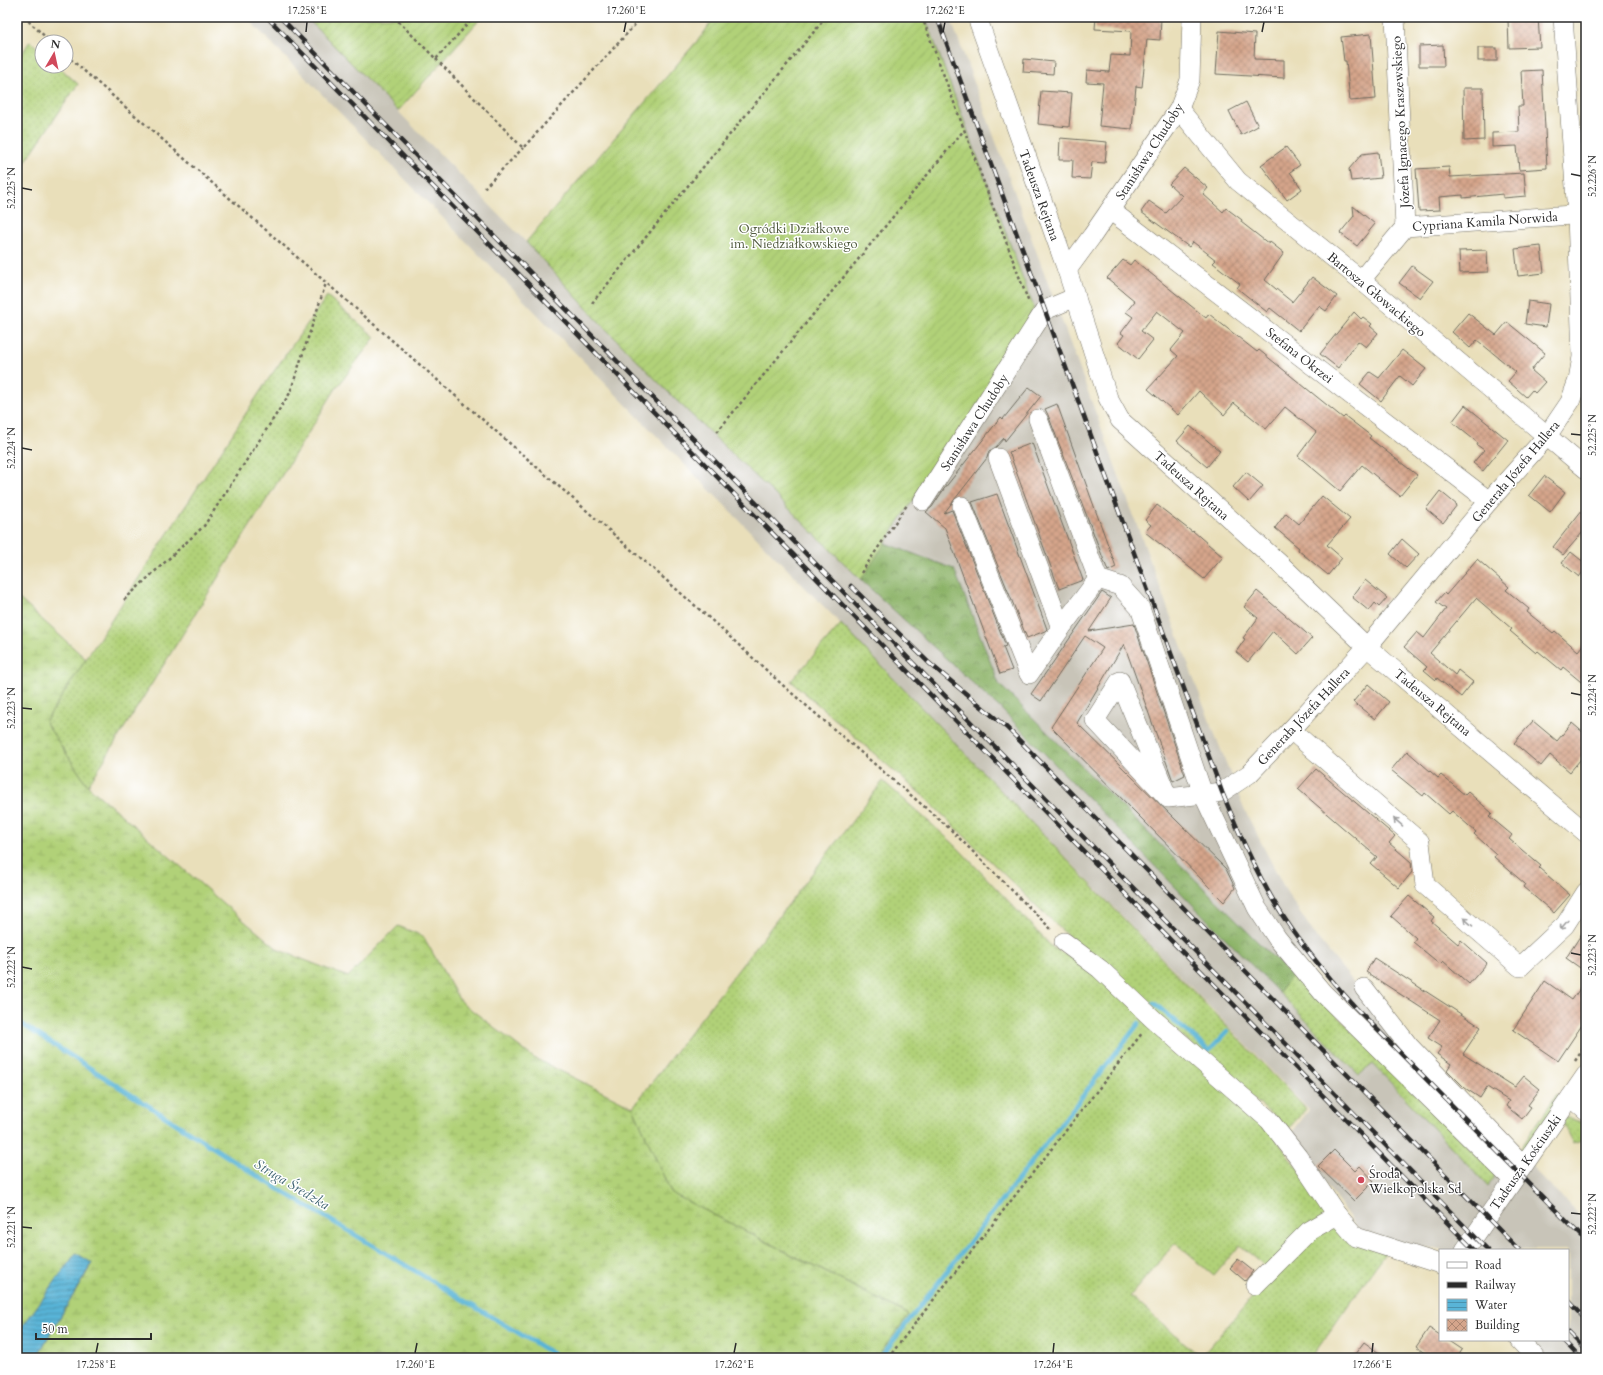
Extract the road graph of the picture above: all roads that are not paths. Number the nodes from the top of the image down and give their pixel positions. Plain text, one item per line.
1 (977, 17) edge
2 (1192, 17) edge
3 (1395, 17) edge
4 (1563, 17) edge
5 (1179, 109) junction
6 (1110, 210) junction
7 (1581, 214) edge
8 (1406, 227) junction
9 (1067, 270) junction
10 (1362, 280) junction
11 (1076, 297) junction
12 (1584, 357) edge
13 (1038, 419) dead end
14 (1547, 436) junction
15 (998, 458) dead end
16 (1586, 469) edge
17 (923, 501) dead end
18 (1489, 501) junction
19 (962, 506) dead end
20 (1098, 579) junction
21 (1061, 628) junction
22 (1367, 647) junction
23 (1291, 730) junction
24 (1203, 794) junction
25 (1168, 798) junction
26 (1586, 833) edge
27 (1586, 892) edge
28 (1064, 942) road end
29 (1364, 988) dead end
30 (1586, 1075) edge
31 (1571, 1097) junction
32 (1586, 1110) edge
33 (1518, 1173) junction
34 (1337, 1215) junction
35 (1466, 1249) edge
36 (1439, 1264) edge
37 (1255, 1285) dead end
38 (1520, 1341) edge
39 (1536, 1358) edge

1 - 9 street, Tadeusza Rejtana
2 - 5 street, Stanisława Chudoby
3 - 8 street, Józefa Ignacego Kraszewskiego
4 - 7 street, Generała Józefa Hallera
5 - 6 street, Stanisława Chudoby
5 - 10 street, Bartosza Głowackiego
6 - 9 street, Stanisława Chudoby
6 - 18 street, Stefana Okrzei
7 - 8 street, Cypriana Kamila Norwida
7 - 12 street, Generała Józefa Hallera
8 - 10 street, Cypriana Kamila Norwida
9 - 11 street, Tadeusza Rejtana
10 - 14 street, Bartosza Głowackiego
11 - 17 street, Stanisława Chudoby
11 - 22 street, Tadeusza Rejtana
12 - 14 street, Generała Józefa Hallera
13 - 20 street
14 - 16 street, Bartosza Głowackiego
14 - 18 street, Generała Józefa Hallera
15 - 21 street
18 - 22 street, Generała Józefa Hallera
19 - 21 street
20 - 21 street
20 - 24 street
22 - 23 street, Generała Józefa Hallera
22 - 26 street, Tadeusza Rejtana
23 - 24 street, Generała Józefa Hallera
27 -> 23 street
24 - 25 street, Generała Józefa Hallera
24 - 33 street
25 - 25 street
28 - 34 street
29 - 33 street
30 - 31 street, Tadeusza Kościuszki
31 - 32 street
31 - 33 street, Tadeusza Kościuszki
33 - 35 street, Tadeusza Kościuszki
34 - 36 street
34 - 37 street
38 - 39 street

